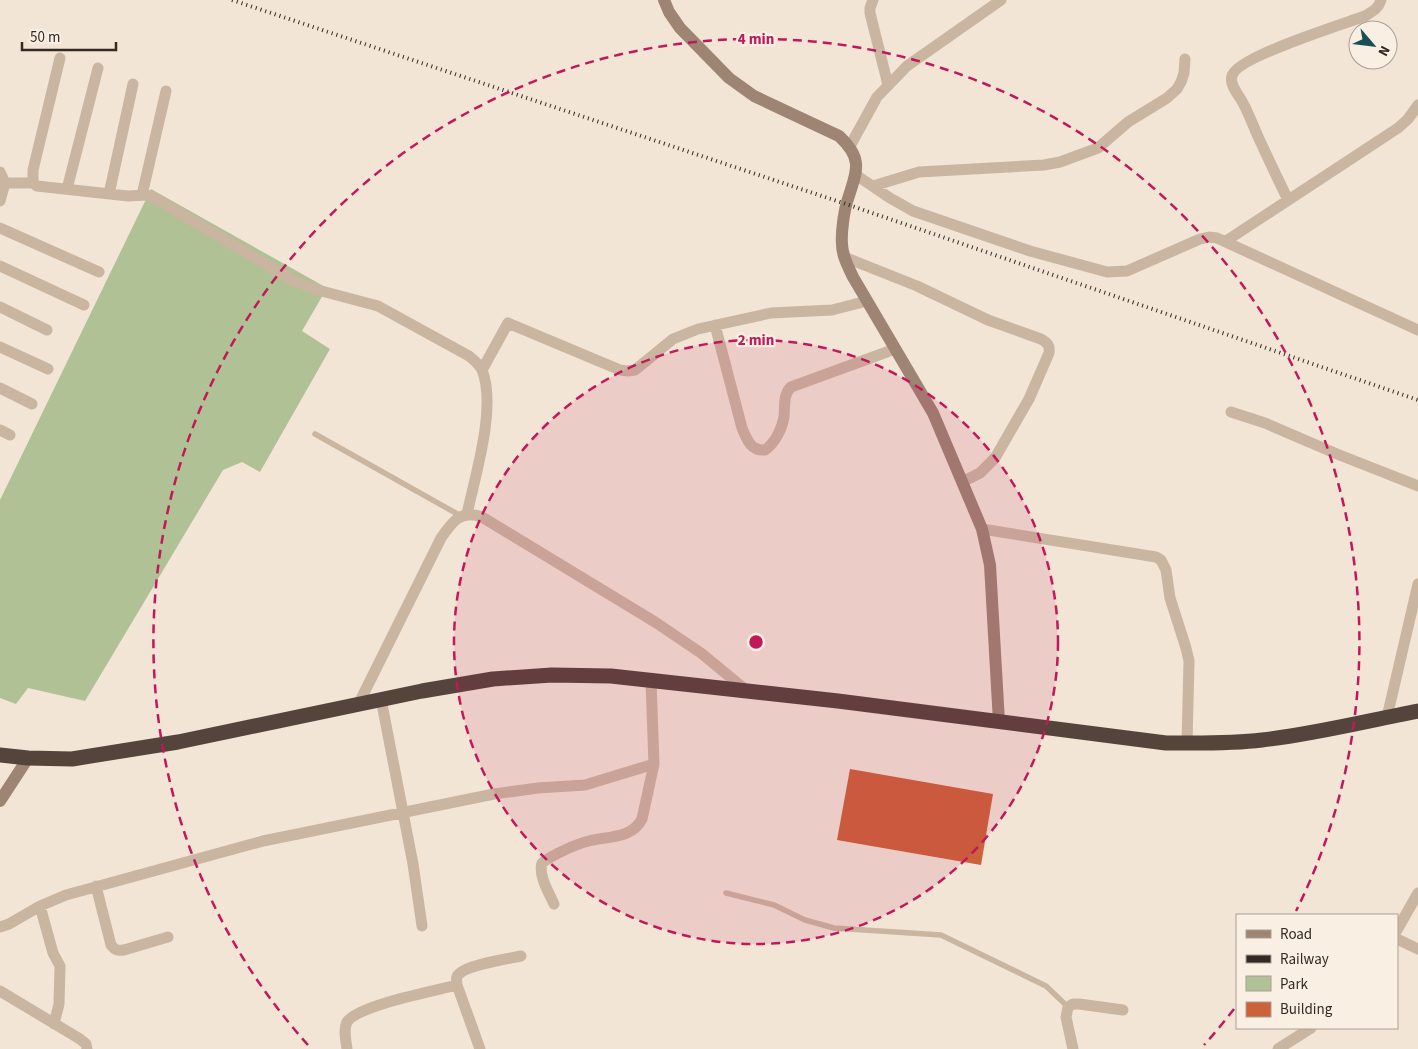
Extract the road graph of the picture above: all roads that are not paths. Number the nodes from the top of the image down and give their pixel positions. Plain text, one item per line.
1 (664, 0) edge
2 (873, 0) edge
3 (1001, 0) edge
4 (1381, 0) edge
5 (60, 58) dead end
6 (1185, 59) dead end
7 (98, 68) dead end
8 (133, 84) dead end
9 (888, 85) junction
10 (166, 91) dead end
11 (1418, 106) edge
12 (850, 146) junction
13 (856, 175) junction
14 (3, 177) edge
15 (33, 183) junction
16 (873, 186) junction
17 (67, 189) junction
18 (108, 194) junction
19 (142, 195) junction
20 (1288, 200) junction
21 (0, 201) edge
22 (0, 228) edge
23 (1226, 241) junction
24 (844, 257) junction
25 (0, 266) edge
26 (99, 272) dead end
27 (867, 301) junction
28 (84, 305) dead end
29 (0, 307) edge
30 (715, 325) junction
31 (47, 330) dead end
32 (1418, 330) edge
33 (0, 347) edge
34 (895, 349) junction
35 (48, 369) dead end
36 (482, 370) junction
37 (0, 388) edge
38 (32, 404) dead end
39 (1231, 412) dead end
40 (315, 434) dead end
41 (962, 482) junction
42 (1418, 486) edge
43 (464, 515) junction
44 (982, 529) junction
45 (1418, 584) edge
46 (651, 681) junction
47 (747, 691) junction
48 (381, 700) junction
49 (358, 705) junction
50 (1418, 711) edge
51 (1387, 717) junction
52 (999, 722) junction
53 (1187, 743) junction
54 (0, 755) edge
55 (28, 758) junction
56 (654, 764) junction
57 (0, 801) edge
58 (402, 814) junction
59 (96, 886) junction
60 (726, 893) dead end
61 (1418, 893) edge
62 (554, 904) dead end
63 (40, 906) junction
64 (422, 926) dead end
65 (0, 927) edge
66 (1398, 928) edge
67 (168, 937) dead end
68 (1398, 939) edge
69 (1418, 949) edge
70 (521, 956) dead end
71 (457, 985) junction
72 (0, 991) edge
73 (1068, 1007) junction
74 (1124, 1010) dead end
75 (54, 1024) junction
76 (1309, 1029) edge
77 (87, 1049) edge
78 (346, 1049) edge
79 (480, 1049) edge
80 (1073, 1049) edge
81 (1278, 1049) edge

1 - 12 street
2 - 9 street
3 - 9 street
4 - 20 street
5 - 15 street
6 - 16 street
7 - 17 street
8 - 18 street
9 - 12 street
10 - 19 street
11 - 20 street
12 - 13 street
13 - 16 street
13 - 24 street
14 - 15 street
14 - 21 street
15 - 17 street
16 - 23 street
17 - 18 street
18 - 19 street
19 - 36 street
20 - 23 street
22 - 26 street
23 - 32 street
24 - 27 street
24 - 41 street
25 - 28 street
27 - 30 street
27 - 34 street
29 - 31 street
30 - 34 street
30 - 36 street
33 - 35 street
34 - 41 street
36 - 43 street
37 - 38 street
39 - 42 street
40 - 43 lane
41 - 44 street
43 - 47 street
43 - 49 street
44 - 52 street
44 - 53 street
45 - 51 street
46 - 47 highway
46 - 48 highway
46 - 56 street
47 - 52 highway
48 - 49 highway
48 - 58 street
49 - 55 highway
50 - 51 highway
51 - 53 highway
52 - 53 highway
54 - 55 highway
55 - 57 street
56 - 58 street
56 - 62 street
58 - 59 street
58 - 64 street
59 - 63 street
59 - 67 street
60 - 73 lane
61 - 66 street
63 - 65 street
63 - 75 street
68 - 69 street
70 - 71 street
71 - 78 street
71 - 79 street
72 - 75 street
73 - 74 street
73 - 80 street
75 - 77 street
76 - 81 street

